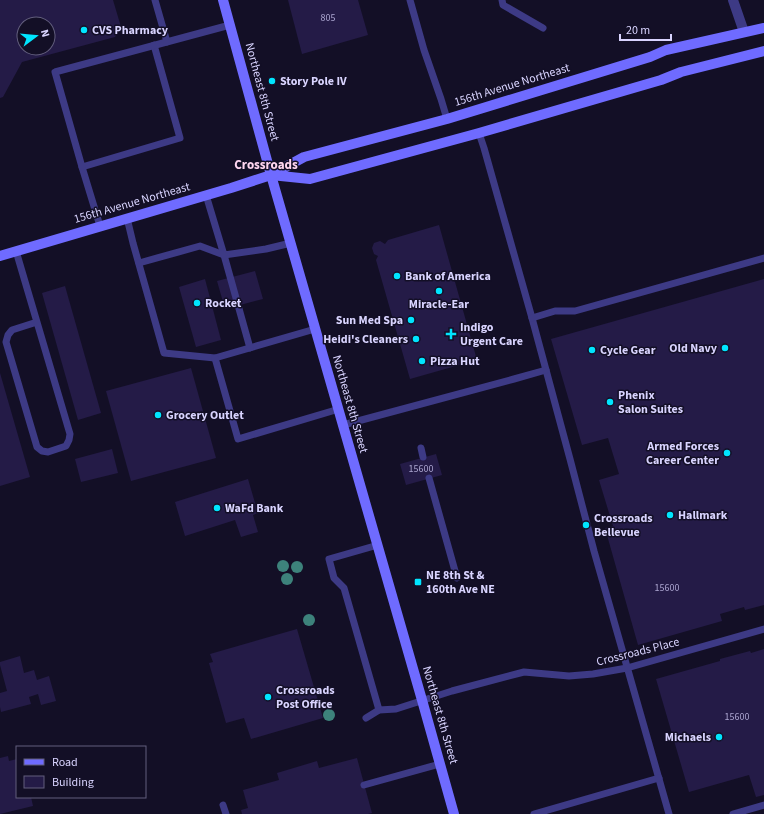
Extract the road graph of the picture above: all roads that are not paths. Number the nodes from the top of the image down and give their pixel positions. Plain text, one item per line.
1 (156, 0) edge
2 (223, 0) edge
3 (410, 0) edge
4 (502, 0) edge
5 (733, 0) edge
6 (230, 25) junction
7 (543, 28) dead end
8 (764, 28) edge
9 (744, 32) junction
10 (167, 42) junction
11 (154, 46) junction
12 (764, 51) edge
13 (447, 119) junction
14 (479, 133) junction
15 (82, 167) junction
16 (271, 175) junction
17 (206, 195) junction
18 (127, 218) junction
19 (100, 226) junction
20 (291, 243) junction
21 (16, 251) junction
22 (0, 256) edge
23 (224, 256) junction
24 (764, 258) edge
25 (140, 263) junction
26 (532, 318) junction
27 (37, 322) junction
28 (315, 329) junction
29 (250, 348) junction
30 (215, 358) junction
31 (546, 370) junction
32 (339, 409) junction
33 (343, 425) junction
34 (421, 448) dead end
35 (423, 457) dead end
36 (429, 478) dead end
37 (378, 545) junction
38 (457, 578) dead end
39 (764, 629) edge
40 (627, 668) junction
41 (422, 700) junction
42 (379, 710) junction
43 (366, 718) dead end
44 (440, 764) junction
45 (659, 778) junction
46 (364, 785) dead end
47 (223, 805) dead end
48 (764, 805) edge
49 (226, 814) edge
50 (454, 814) edge
51 (534, 814) edge
52 (669, 814) edge
53 (733, 814) edge

1 - 10 lane
2 - 6 main road, Northeast 8th Street
3 - 13 lane
4 - 7 lane
5 - 9 street
6 - 10 lane
6 - 16 main road, Northeast 8th Street
8 - 9 main road, 156th Avenue Northeast
9 - 13 main road, 156th Avenue Northeast
10 - 11 lane
11 - 15 lane
11 - 15 lane
12 - 14 main road, 156th Avenue Northeast
13 - 16 main road, 156th Avenue Northeast
14 - 16 main road, 156th Avenue Northeast
14 - 26 lane
15 - 19 lane
16 - 17 main road, 156th Avenue Northeast
16 - 20 main road, Northeast 8th Street
17 - 18 main road, 156th Avenue Northeast
17 - 23 lane
18 - 19 main road, 156th Avenue Northeast
18 - 25 lane
19 - 21 main road, 156th Avenue Northeast
20 - 23 lane
20 - 28 main road, Northeast 8th Street
21 - 22 main road, 156th Avenue Northeast
21 - 27 lane
23 - 25 lane
23 - 29 lane
24 - 26 lane
25 - 30 lane
26 - 31 lane
27 - 27 lane
28 - 29 lane
28 - 32 main road, Northeast 8th Street
29 - 30 lane
30 - 32 lane
31 - 33 lane
31 - 40 lane
32 - 33 main road, Northeast 8th Street
33 - 37 main road, Northeast 8th Street
34 - 35 lane
36 - 38 lane
37 - 41 main road, Northeast 8th Street
37 - 42 lane
39 - 40 lane, Crossroads Place
40 - 41 lane, Crossroads Place
40 - 45 lane
41 - 42 lane, Crossroads Place
41 - 44 main road, Northeast 8th Street
42 - 43 lane
44 - 46 lane
44 - 50 main road, Northeast 8th Street
45 - 51 lane
45 - 52 lane
47 - 49 lane
48 - 53 lane

